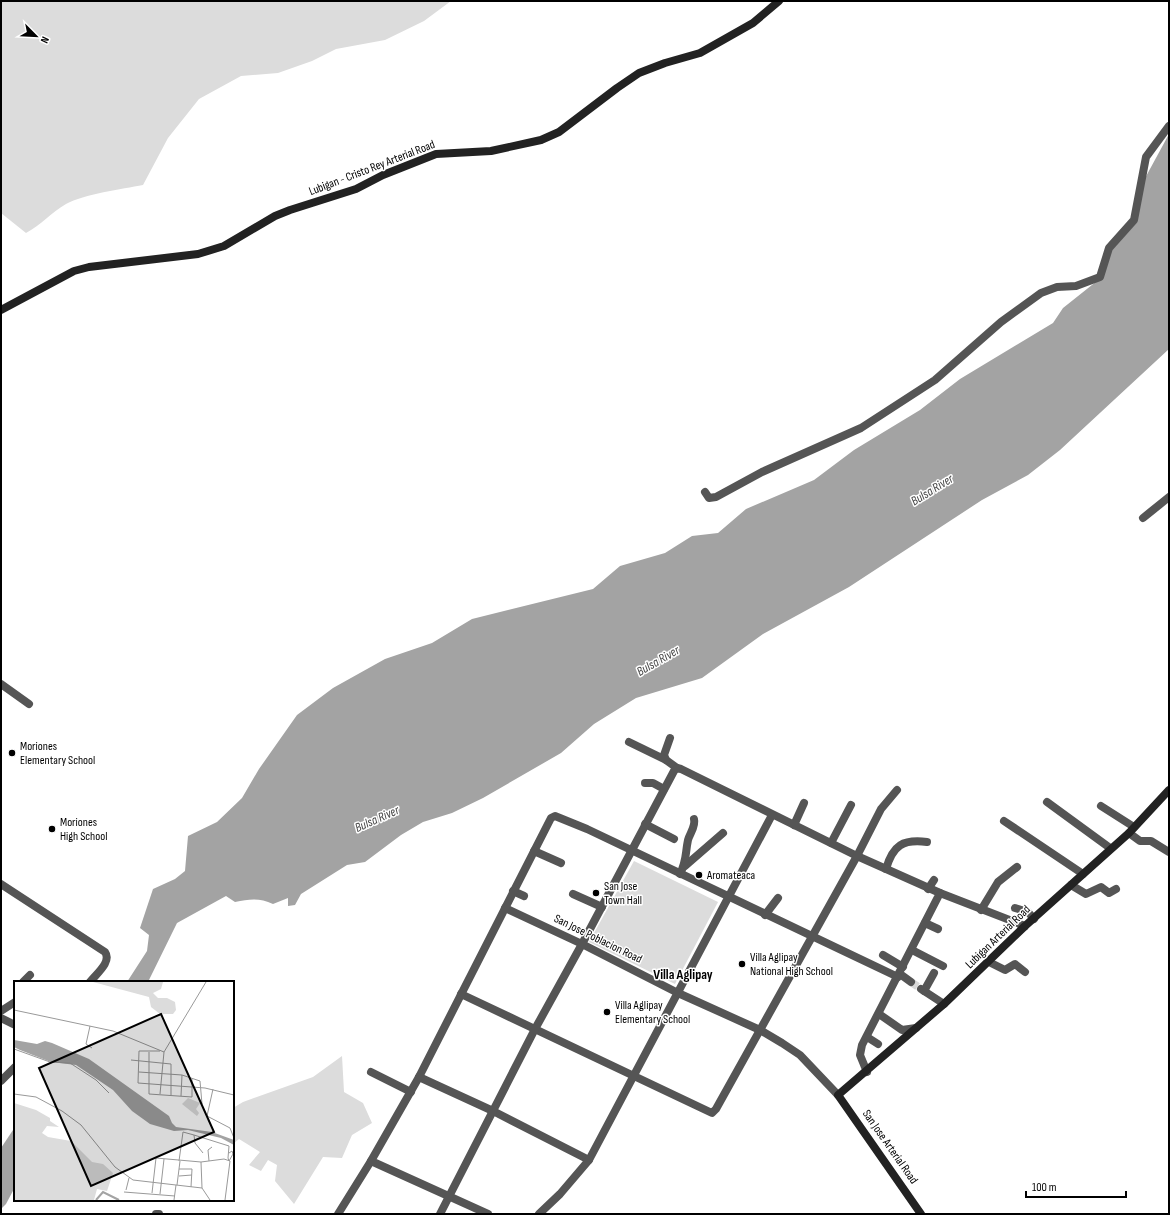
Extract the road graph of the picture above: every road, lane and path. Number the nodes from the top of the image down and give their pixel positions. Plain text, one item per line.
1 (779, 1) edge
2 (1169, 126) edge
3 (1, 310) edge
4 (704, 492) dead end
5 (1169, 497) edge
6 (1143, 518) dead end
7 (1, 684) edge
8 (29, 704) dead end
9 (670, 738) dead end
10 (629, 742) dead end
11 (666, 760) junction
12 (677, 768) junction
13 (646, 783) dead end
14 (664, 789) junction
15 (896, 790) dead end
16 (1169, 790) edge
17 (1047, 802) dead end
18 (804, 803) dead end
19 (851, 805) dead end
20 (1101, 806) dead end
21 (772, 815) junction
22 (694, 819) dead end
23 (1004, 821) dead end
24 (645, 824) junction
25 (794, 825) junction
26 (1132, 830) junction
27 (723, 833) dead end
28 (674, 839) dead end
29 (928, 842) dead end
30 (831, 843) junction
31 (1110, 848) junction
32 (534, 851) junction
33 (631, 851) junction
34 (1169, 855) edge
35 (858, 856) junction
36 (561, 863) dead end
37 (1017, 867) dead end
38 (886, 869) junction
39 (682, 871) junction
40 (1082, 874) junction
41 (934, 880) dead end
42 (1, 884) edge
43 (1071, 885) junction
44 (928, 889) junction
45 (1116, 889) dead end
46 (513, 891) junction
47 (940, 893) junction
48 (573, 894) dead end
49 (524, 896) dead end
50 (729, 898) junction
51 (778, 898) dead end
52 (602, 907) junction
53 (505, 908) junction
54 (1015, 908) dead end
55 (981, 910) junction
56 (765, 915) junction
57 (1034, 919) junction
58 (925, 923) junction
59 (1025, 926) junction
60 (938, 929) dead end
61 (811, 937) junction
62 (582, 944) junction
63 (912, 950) junction
64 (883, 954) dead end
65 (989, 962) junction
66 (943, 966) dead end
67 (1025, 972) dead end
68 (900, 973) junction
69 (934, 973) dead end
70 (30, 975) dead end
71 (24, 981) edge
72 (91, 981) edge
73 (911, 982) tunnel mouth
74 (678, 993) junction
75 (461, 994) junction
76 (14, 1003) edge
77 (944, 1004) junction
78 (1, 1011) edge
79 (880, 1014) junction
80 (1, 1018) edge
81 (14, 1024) edge
82 (916, 1028) junction
83 (535, 1029) junction
84 (760, 1030) junction
85 (867, 1037) junction
86 (878, 1044) dead end
87 (14, 1068) edge
88 (371, 1072) dead end
89 (867, 1072) junction
90 (420, 1076) junction
91 (633, 1076) junction
92 (1, 1081) edge
93 (411, 1092) junction
94 (838, 1095) junction
95 (493, 1111) junction
96 (590, 1160) junction
97 (371, 1161) junction
98 (449, 1196) junction
99 (156, 1214) edge
100 (159, 1214) edge
101 (338, 1214) edge
102 (440, 1214) edge
103 (488, 1214) edge
104 (539, 1214) edge
105 (921, 1214) edge

1 - 3 main road, Lubigan - Cristo Rey Arterial Road
2 - 4 street
5 - 6 street
7 - 8 street
9 - 11 street
10 - 11 street
11 - 12 street
12 - 14 street
12 - 21 street
13 - 14 street
14 - 24 street
15 - 35 street
16 - 26 main road, Lubigan Arterial Road
17 - 31 street
18 - 25 street
19 - 30 street
20 - 26 street
21 - 25 street
21 - 50 street
22 - 39 street
23 - 40 street
24 - 28 street
24 - 33 street
25 - 30 street
26 - 31 main road, Lubigan Arterial Road
26 - 34 street
27 - 39 street
29 - 38 street
30 - 35 street
31 - 40 main road, Lubigan Arterial Road
32 - 33 street
32 - 36 street
32 - 46 street
33 - 39 street
33 - 52 street
35 - 38 street
35 - 61 street
37 - 55 street
38 - 44 street
39 - 50 street
40 - 43 main road, Lubigan Arterial Road
41 - 44 street
42 - 72 street
43 - 45 street
43 - 57 main road, Lubigan Arterial Road
44 - 47 street
46 - 49 street
46 - 53 street
47 - 55 street
47 - 58 street
48 - 52 street
50 - 56 street
50 - 74 street
51 - 56 street
52 - 62 street
53 - 62 street, San Jose Poblacion Road
53 - 75 street
54 - 57 street
55 - 59 street
56 - 61 street
57 - 59 main road, Lubigan Arterial Road
58 - 60 street
58 - 63 street
59 - 65 main road, Lubigan Arterial Road
61 - 68 street
61 - 84 street
62 - 74 street, San Jose Poblacion Road
62 - 83 street
63 - 66 street
63 - 68 street
64 - 68 street
65 - 67 street
65 - 77 main road, Lubigan Arterial Road
68 - 73 street
68 - 79 street
69 - 77 street
70 - 71 street
74 - 84 street, San Jose Poblacion Road
74 - 91 street
75 - 83 street
75 - 90 street
76 - 78 street
77 - 82 main road, Lubigan Arterial Road
79 - 82 street
79 - 85 street
80 - 81 street
82 - 89 main road, Lubigan Arterial Road
83 - 91 street
83 - 95 street
84 - 91 street
84 - 94 street, San Jose Poblacion Road
85 - 86 street
85 - 89 street
87 - 92 street
88 - 93 street
89 - 94 main road, Lubigan Arterial Road
90 - 93 street
90 - 95 street
91 - 96 street
93 - 97 street
94 - 105 main road, San Jose Arterial Road
95 - 96 street
95 - 98 street
96 - 104 street
97 - 98 street
97 - 101 street
98 - 102 street
98 - 103 street
99 - 100 street

